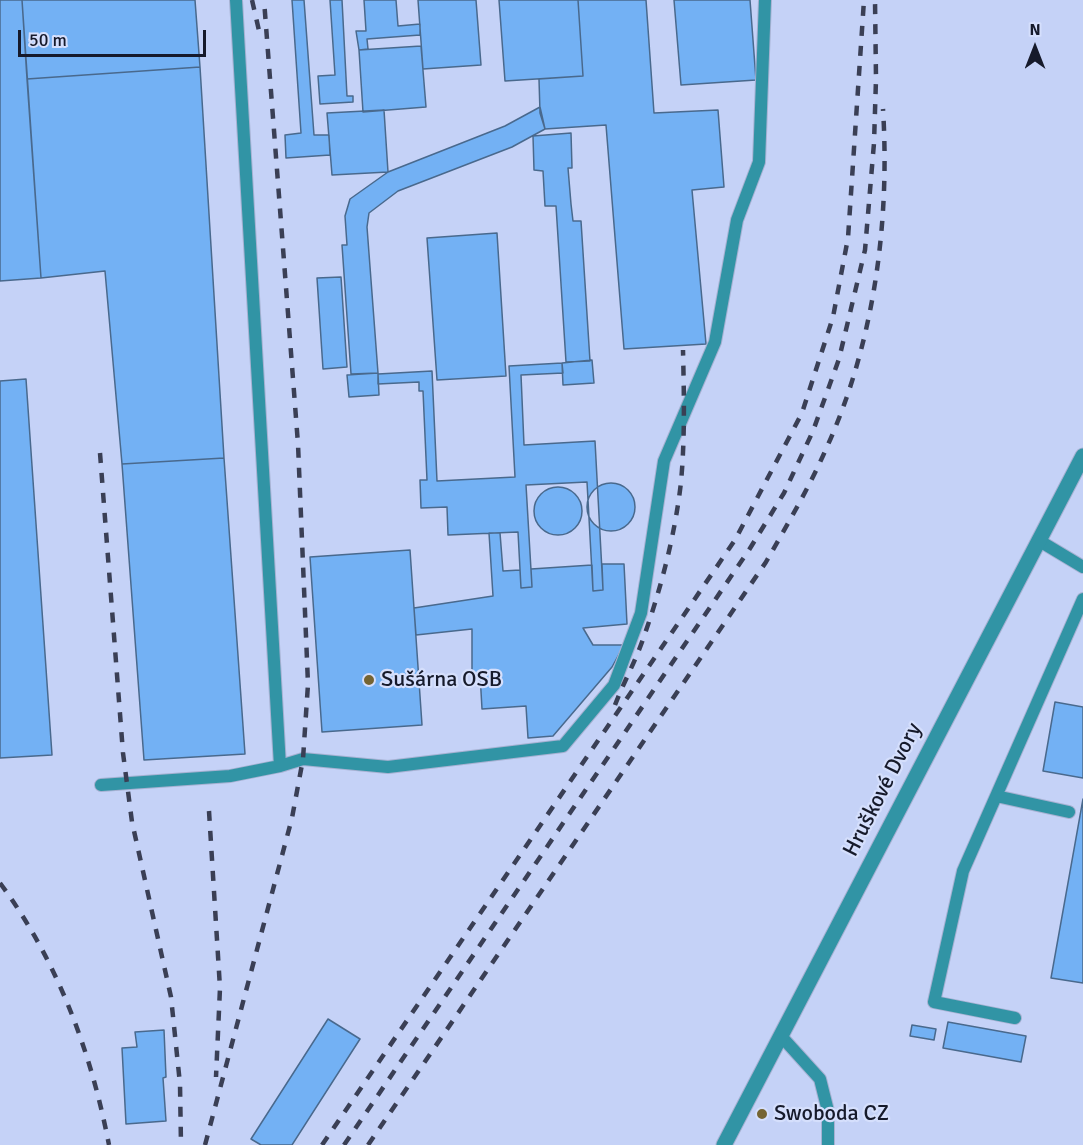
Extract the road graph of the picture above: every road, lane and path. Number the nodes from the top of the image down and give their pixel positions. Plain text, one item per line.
1 (236, 0) edge
2 (765, 0) edge
3 (1083, 456) edge
4 (1038, 540) junction
5 (1083, 567) edge
6 (1083, 599) edge
7 (280, 766) junction
8 (101, 785) dead end
9 (996, 796) junction
10 (1069, 812) dead end
11 (1015, 1018) dead end
12 (781, 1036) junction
13 (724, 1145) edge
14 (828, 1145) edge

1 - 7 lane
2 - 7 lane
3 - 4 street, Hruškové Dvory
4 - 5 lane
4 - 12 street, Hruškové Dvory
6 - 9 lane
7 - 8 lane
9 - 10 lane
9 - 11 lane
12 - 13 street, Hruškové Dvory
12 - 14 lane

